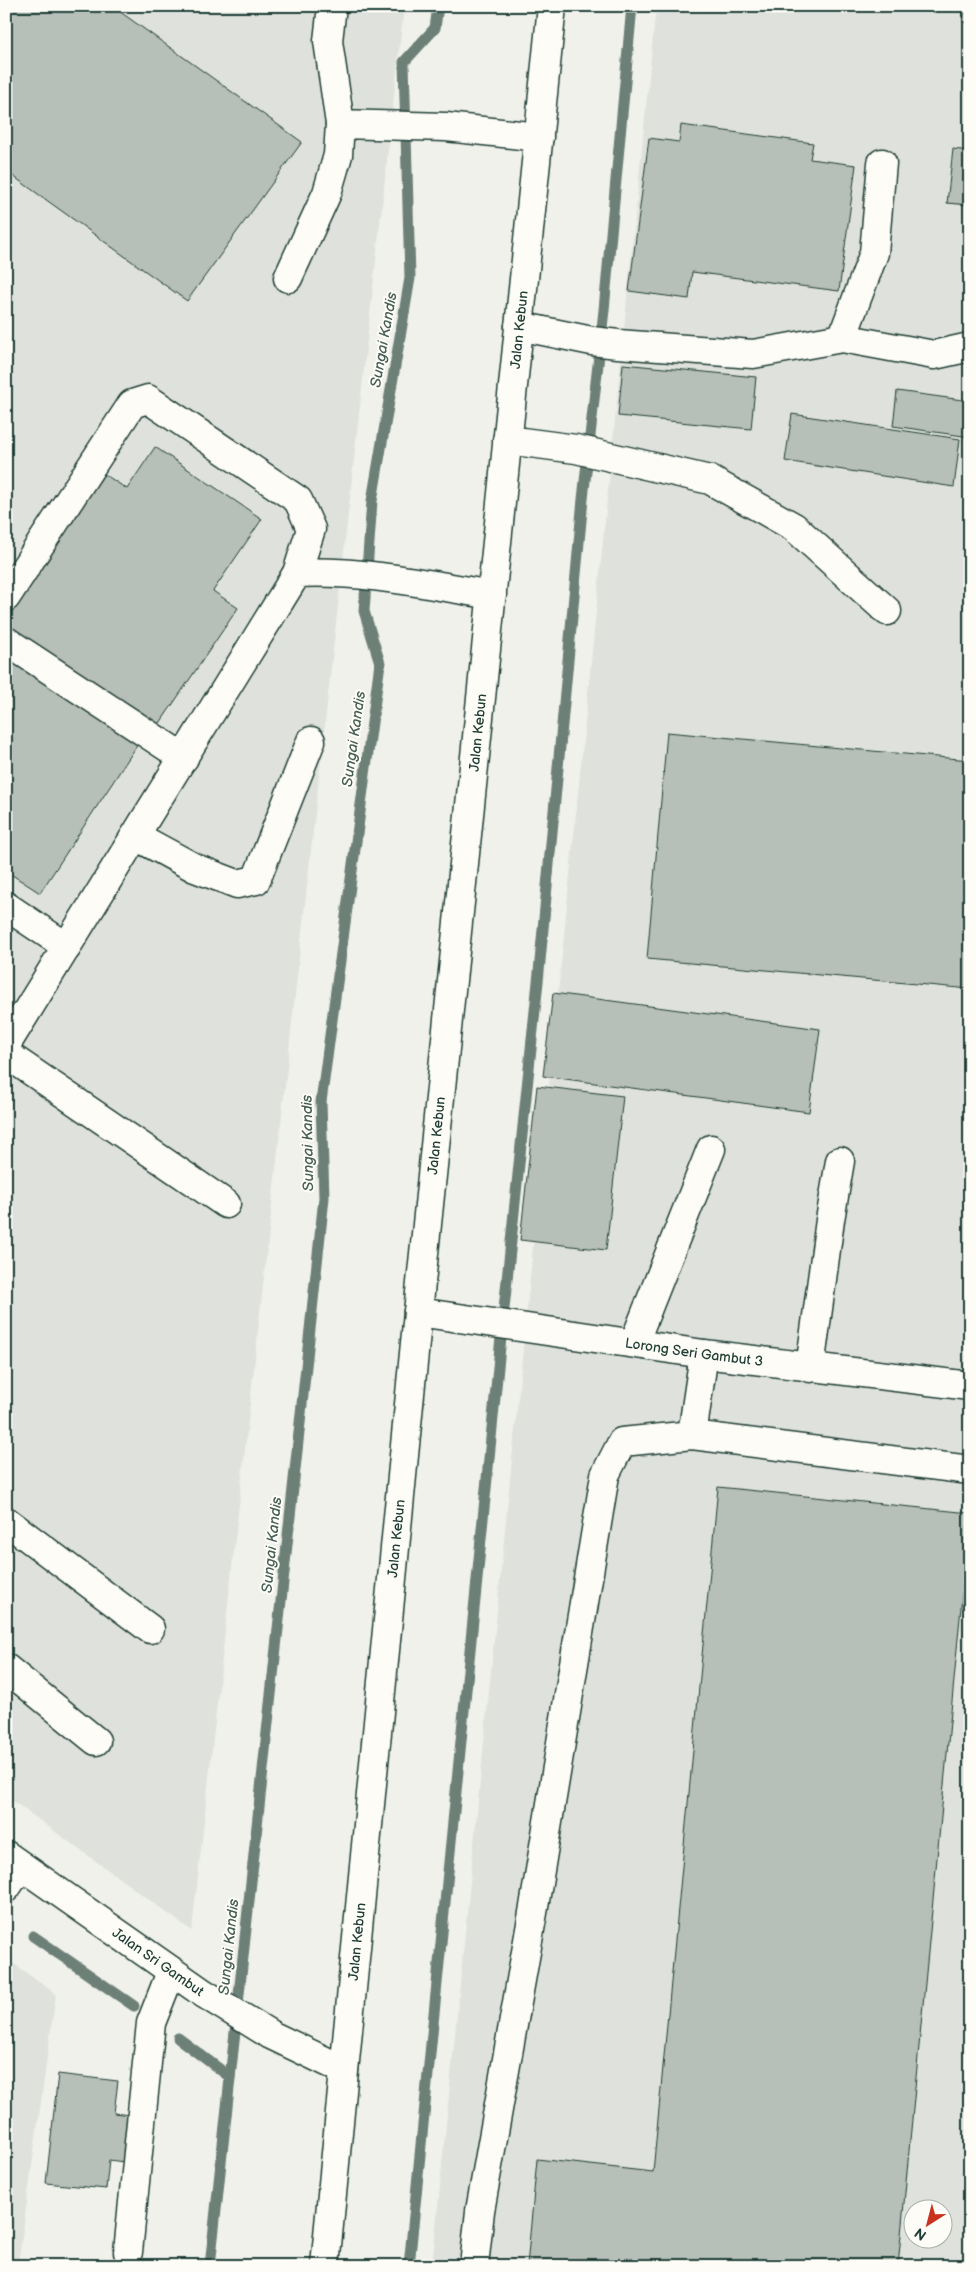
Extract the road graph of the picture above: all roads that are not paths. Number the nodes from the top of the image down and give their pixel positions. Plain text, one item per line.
1 (332, 6) edge
2 (552, 6) edge
3 (340, 124) junction
4 (539, 137) junction
5 (882, 163) dead end
6 (288, 278) dead end
7 (519, 326) junction
8 (842, 338) junction
9 (970, 347) edge
10 (508, 440) junction
11 (297, 573) junction
12 (492, 595) junction
13 (6, 597) edge
14 (887, 611) dead end
15 (6, 641) edge
16 (311, 741) dead end
17 (184, 758) junction
18 (136, 836) junction
19 (6, 906) edge
20 (68, 948) junction
21 (6, 1045) edge
22 (6, 1054) edge
23 (711, 1149) dead end
24 (840, 1161) dead end
25 (226, 1204) dead end
26 (418, 1312) junction
27 (634, 1342) junction
28 (704, 1354) junction
29 (810, 1368) junction
30 (970, 1386) edge
31 (692, 1435) junction
32 (970, 1470) edge
33 (6, 1521) edge
34 (150, 1629) dead end
35 (6, 1668) edge
36 (96, 1741) dead end
37 (11, 1870) edge
38 (171, 1972) junction
39 (344, 2070) junction
40 (128, 2252) dead end
41 (324, 2266) edge
42 (474, 2266) edge

1 - 3 main road
2 - 4 main road, Jalan Kebun
3 - 4 main road
3 - 6 main road
4 - 7 main road, Jalan Kebun
5 - 8 main road
7 - 8 main road
7 - 10 main road, Jalan Kebun
8 - 9 main road
10 - 12 main road, Jalan Kebun
10 - 14 main road
11 - 12 main road
11 - 13 main road
11 - 17 main road
12 - 26 main road, Jalan Kebun
15 - 17 main road
16 - 18 main road
17 - 18 main road
18 - 20 main road
19 - 20 main road
20 - 21 main road
22 - 25 main road
23 - 27 main road
24 - 29 main road
26 - 27 main road, Lorong Seri Gambut 3
26 - 39 main road, Jalan Kebun
27 - 28 main road, Lorong Seri Gambut 3
28 - 29 main road, Lorong Seri Gambut 3
28 - 31 main road
29 - 30 main road, Lorong Seri Gambut 3
31 - 32 main road
31 - 42 main road
33 - 34 main road
35 - 36 main road
37 - 38 main road, Jalan Sri Gambut
38 - 39 main road, Jalan Sri Gambut
38 - 40 main road
39 - 41 main road, Jalan Kebun

